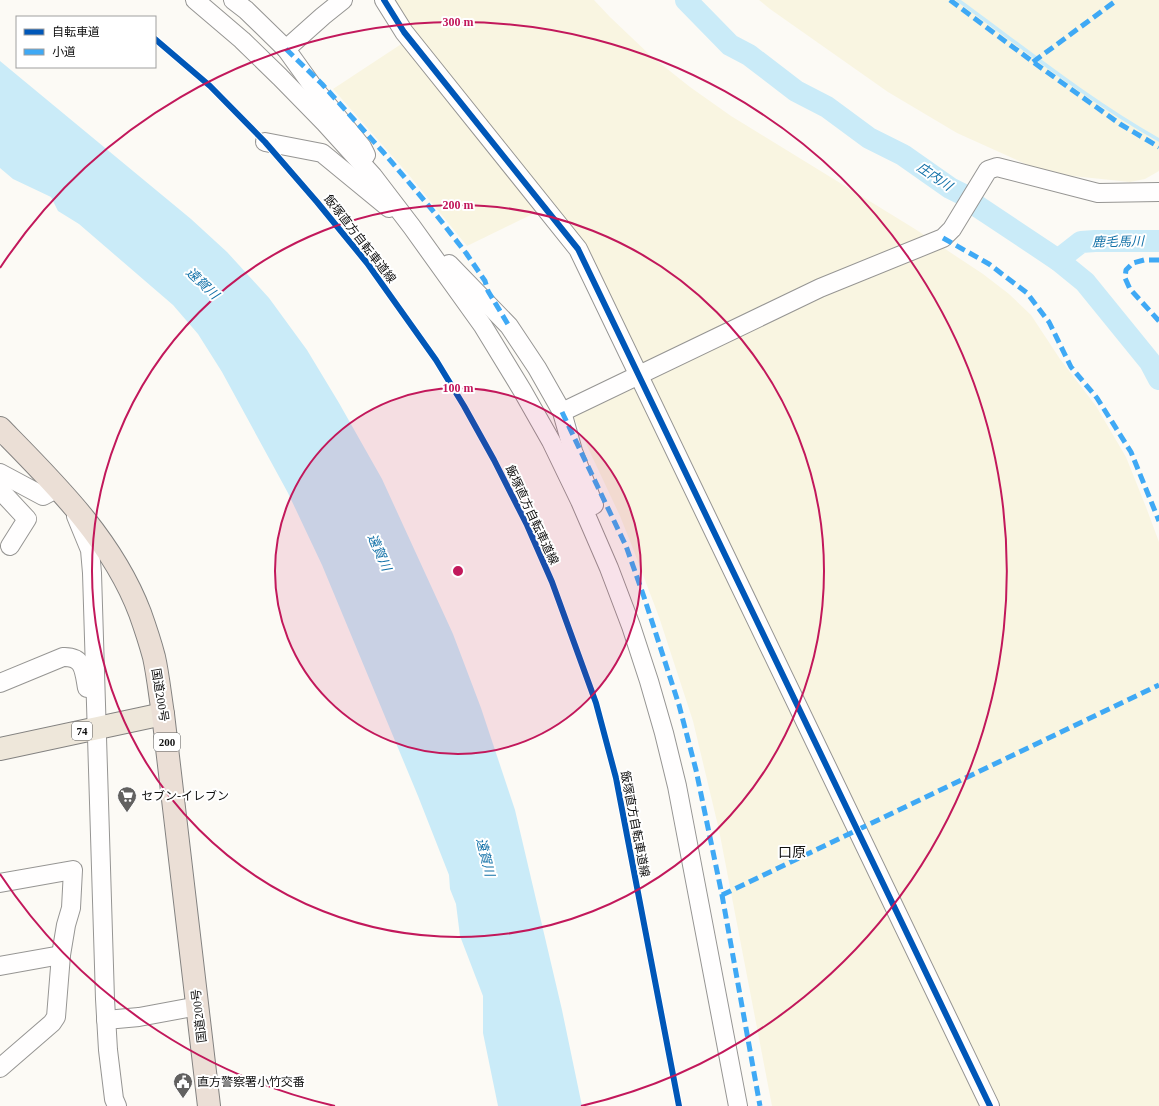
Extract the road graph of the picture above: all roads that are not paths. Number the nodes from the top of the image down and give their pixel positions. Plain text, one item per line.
1 (195, 0) edge
2 (233, 0) edge
3 (343, 0) edge
4 (384, 0) edge
5 (286, 49) junction
6 (265, 142) dead end
7 (374, 176) junction
8 (1159, 192) edge
9 (412, 227) junction
10 (640, 375) junction
11 (562, 412) junction
12 (0, 428) edge
13 (0, 473) edge
14 (0, 490) edge
15 (64, 495) junction
16 (10, 546) dead end
17 (605, 557) junction
18 (0, 682) edge
19 (163, 714) junction
20 (94, 728) junction
21 (0, 749) edge
22 (0, 883) edge
23 (61, 955) junction
24 (0, 966) edge
25 (198, 1006) junction
26 (106, 1020) junction
27 (0, 1068) edge
28 (117, 1106) edge
29 (209, 1106) edge
30 (738, 1106) edge
31 (990, 1106) edge

1 - 7 street
2 - 5 street
3 - 5 street
4 - 10 street
5 - 7 street
6 - 9 street
7 - 9 street
8 - 10 street
9 - 11 street
9 - 17 street
10 - 11 street
10 - 31 street
11 - 17 street
12 - 15 highway, 国道200号 / 200
13 - 15 street
14 - 16 street
15 - 19 highway, 国道200号 / 200
15 - 20 street
17 - 30 street
18 - 20 street
19 - 20 main road, 74
19 - 25 highway, 国道200号 / 200
20 - 21 main road, 74
20 - 26 street
22 - 23 street
23 - 24 street
23 - 27 street
25 - 26 street
25 - 29 highway, 国道200号 / 200
26 - 28 street

